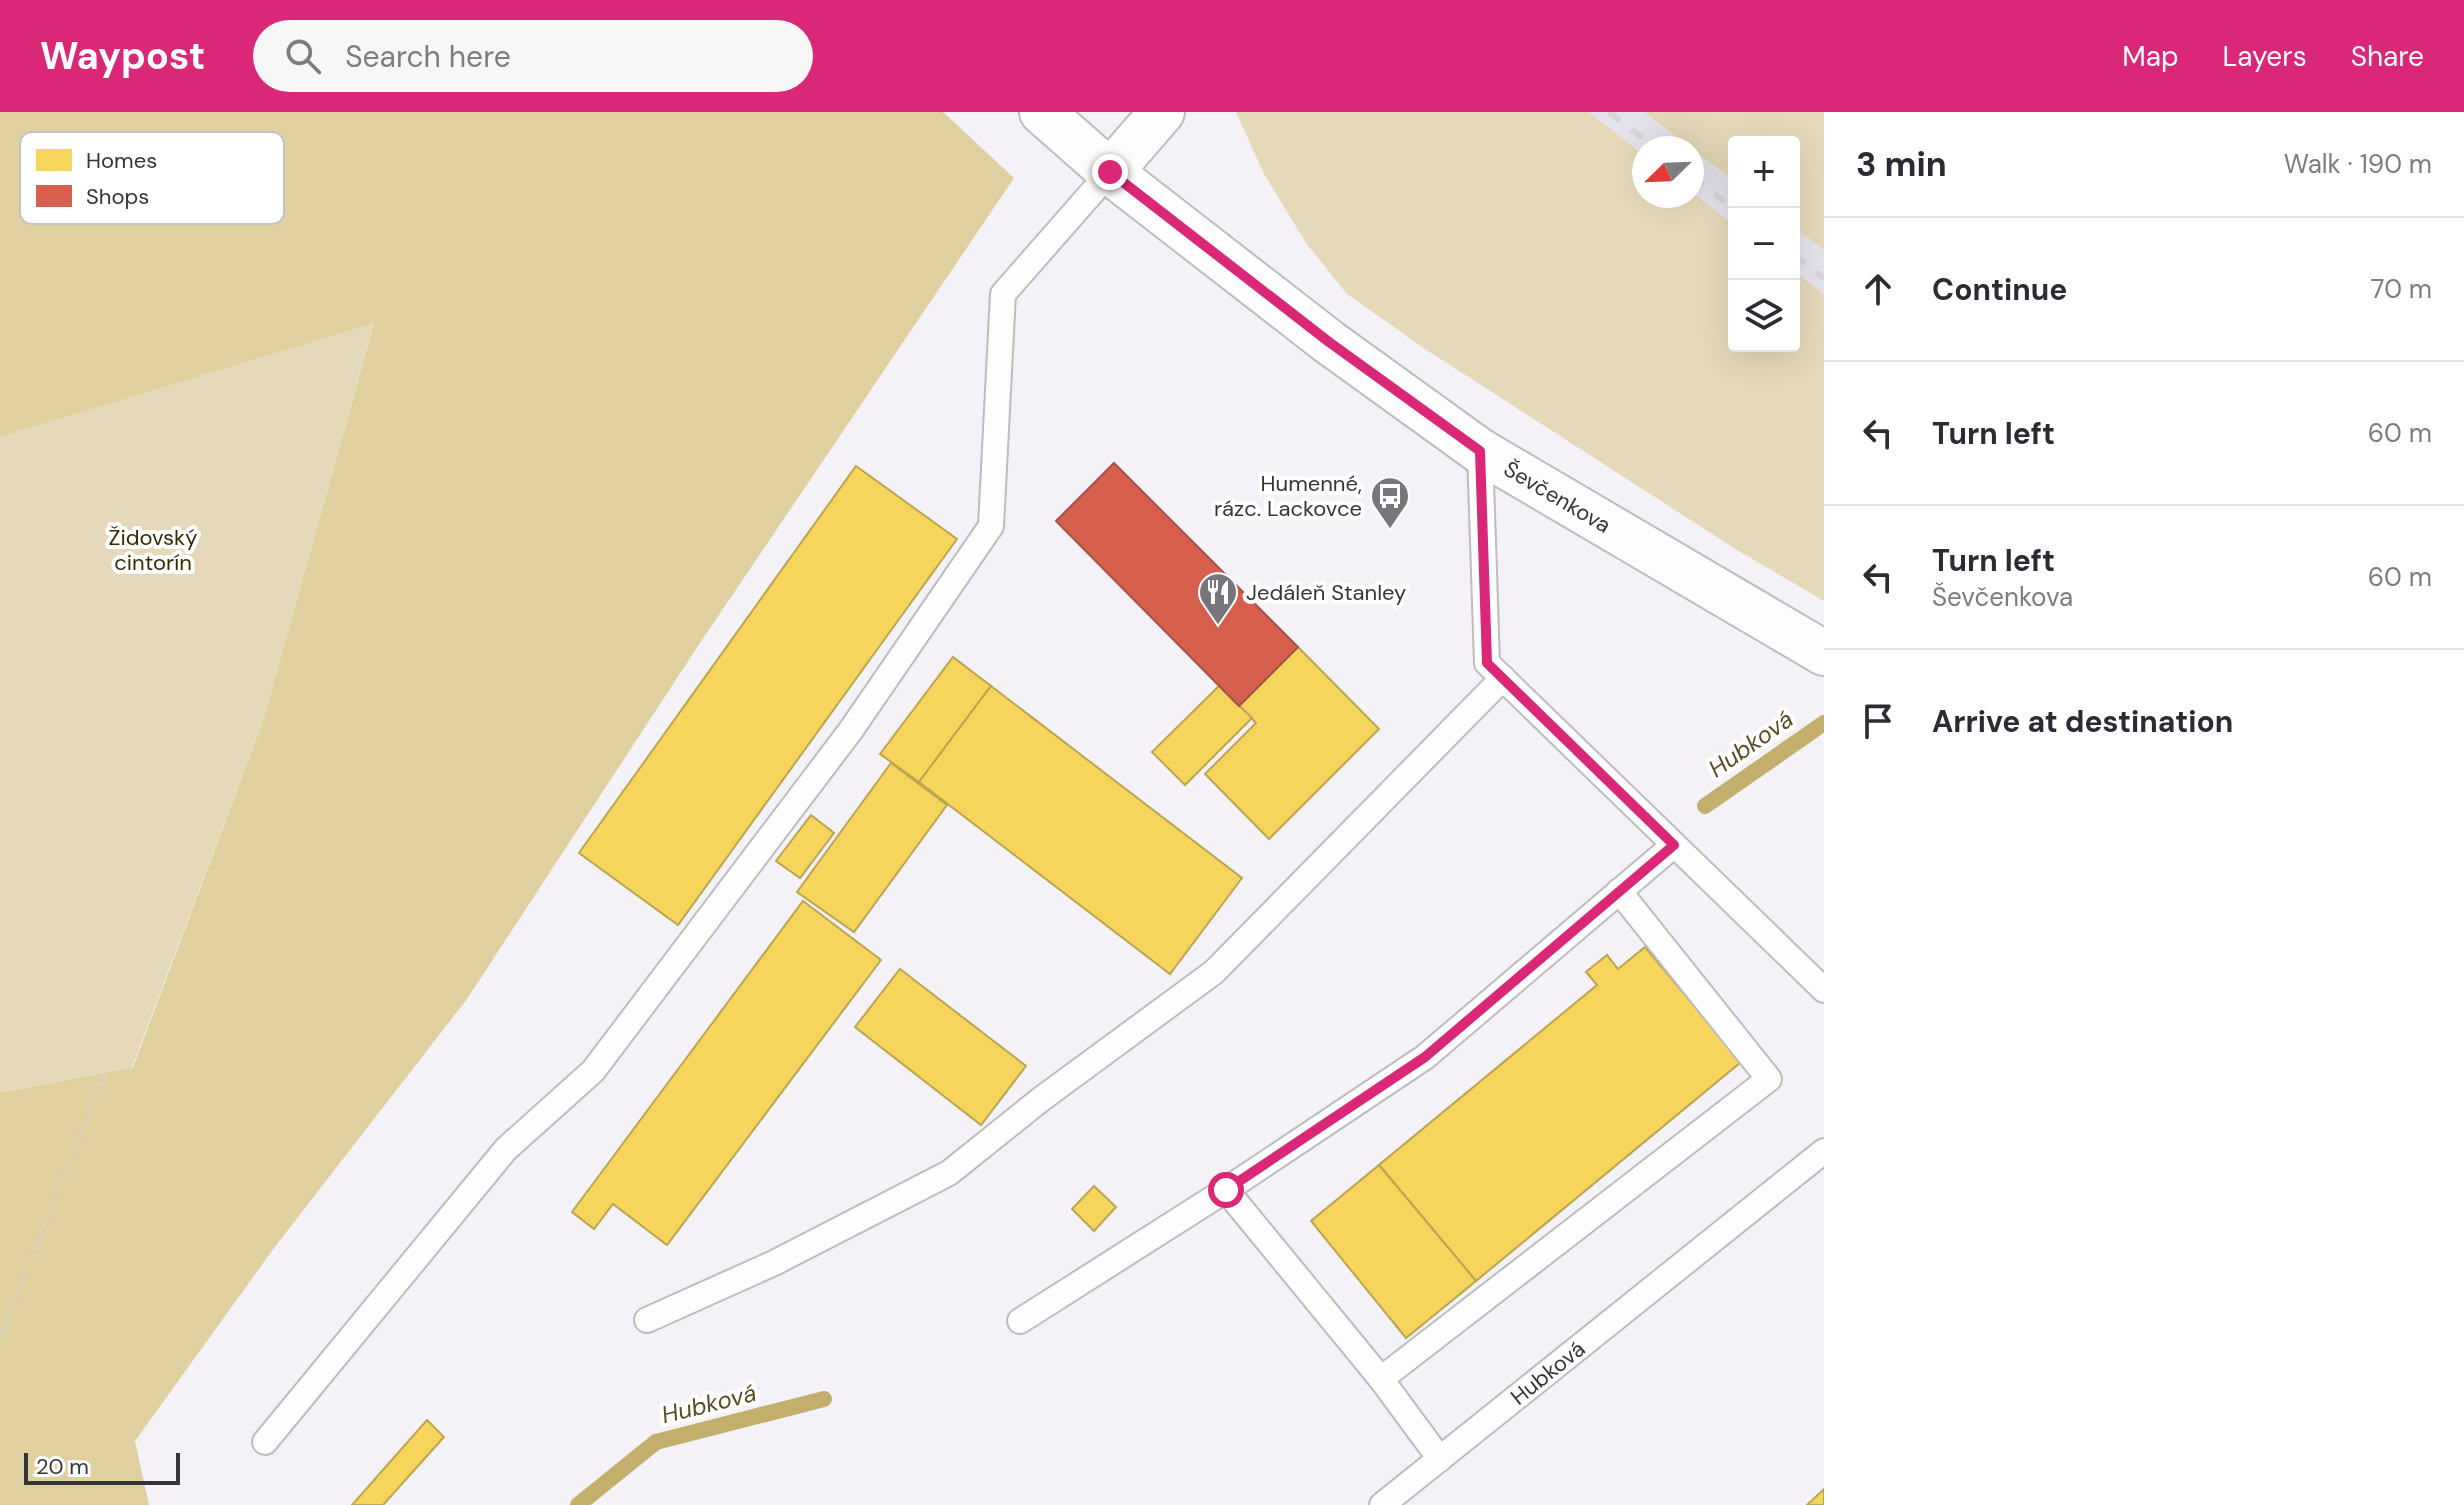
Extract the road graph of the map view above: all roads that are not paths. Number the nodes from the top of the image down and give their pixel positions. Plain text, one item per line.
1 (1042, 112) edge
2 (1162, 112) edge
3 (1110, 172) junction
4 (1480, 451) junction
5 (1818, 649) edge
6 (1503, 678) junction
7 (1674, 845) junction
8 (1619, 891) junction
9 (1824, 990) edge
10 (1824, 1151) edge
11 (1226, 1190) junction
12 (647, 1320) dead end
13 (1020, 1321) dead end
14 (1381, 1379) junction
15 (265, 1442) dead end
16 (1440, 1459) junction
17 (1382, 1505) edge

1 - 3 main road, Ševčenkova
2 - 3 main road
3 - 4 main road, Ševčenkova
3 - 15 lane
4 - 5 main road, Ševčenkova
4 - 6 lane
6 - 7 lane
6 - 12 lane
7 - 8 lane
7 - 9 lane
8 - 11 lane
8 - 14 lane
10 - 16 lane, Hubková
11 - 13 lane
11 - 14 lane
14 - 16 lane
16 - 17 lane, Hubková

